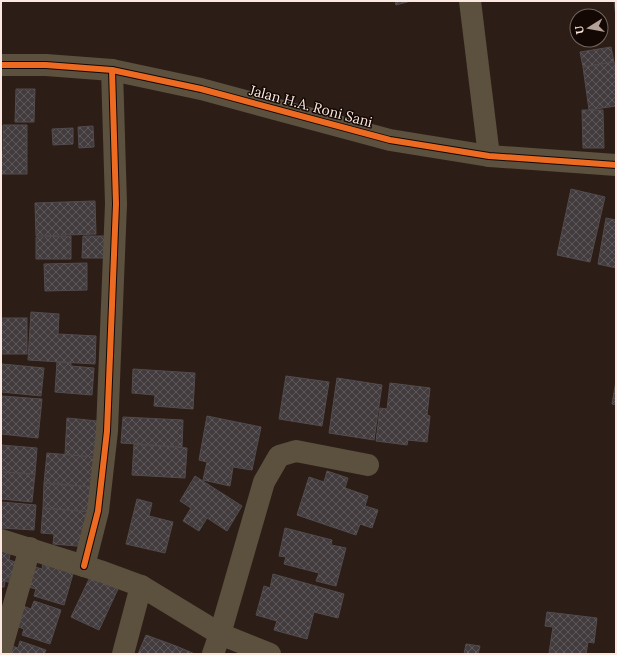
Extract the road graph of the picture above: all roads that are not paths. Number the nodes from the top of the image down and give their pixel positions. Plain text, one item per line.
1 (470, 1) edge
2 (1, 66) edge
3 (112, 70) junction
4 (489, 156) junction
5 (616, 165) edge
6 (368, 465) dead end
7 (1, 540) edge
8 (30, 548) junction
9 (84, 566) junction
10 (141, 586) junction
11 (216, 644) edge
12 (1, 650) edge
13 (123, 654) edge
14 (270, 654) edge

1 - 4 street
2 - 3 street, Jalan H.A. Roni Sani
3 - 4 street, Jalan H.A. Roni Sani
3 - 9 street
4 - 5 street, Jalan H.A. Roni Sani
6 - 11 street
7 - 8 street
8 - 9 street
8 - 12 street
9 - 10 street
10 - 11 street
10 - 13 street
11 - 14 street

